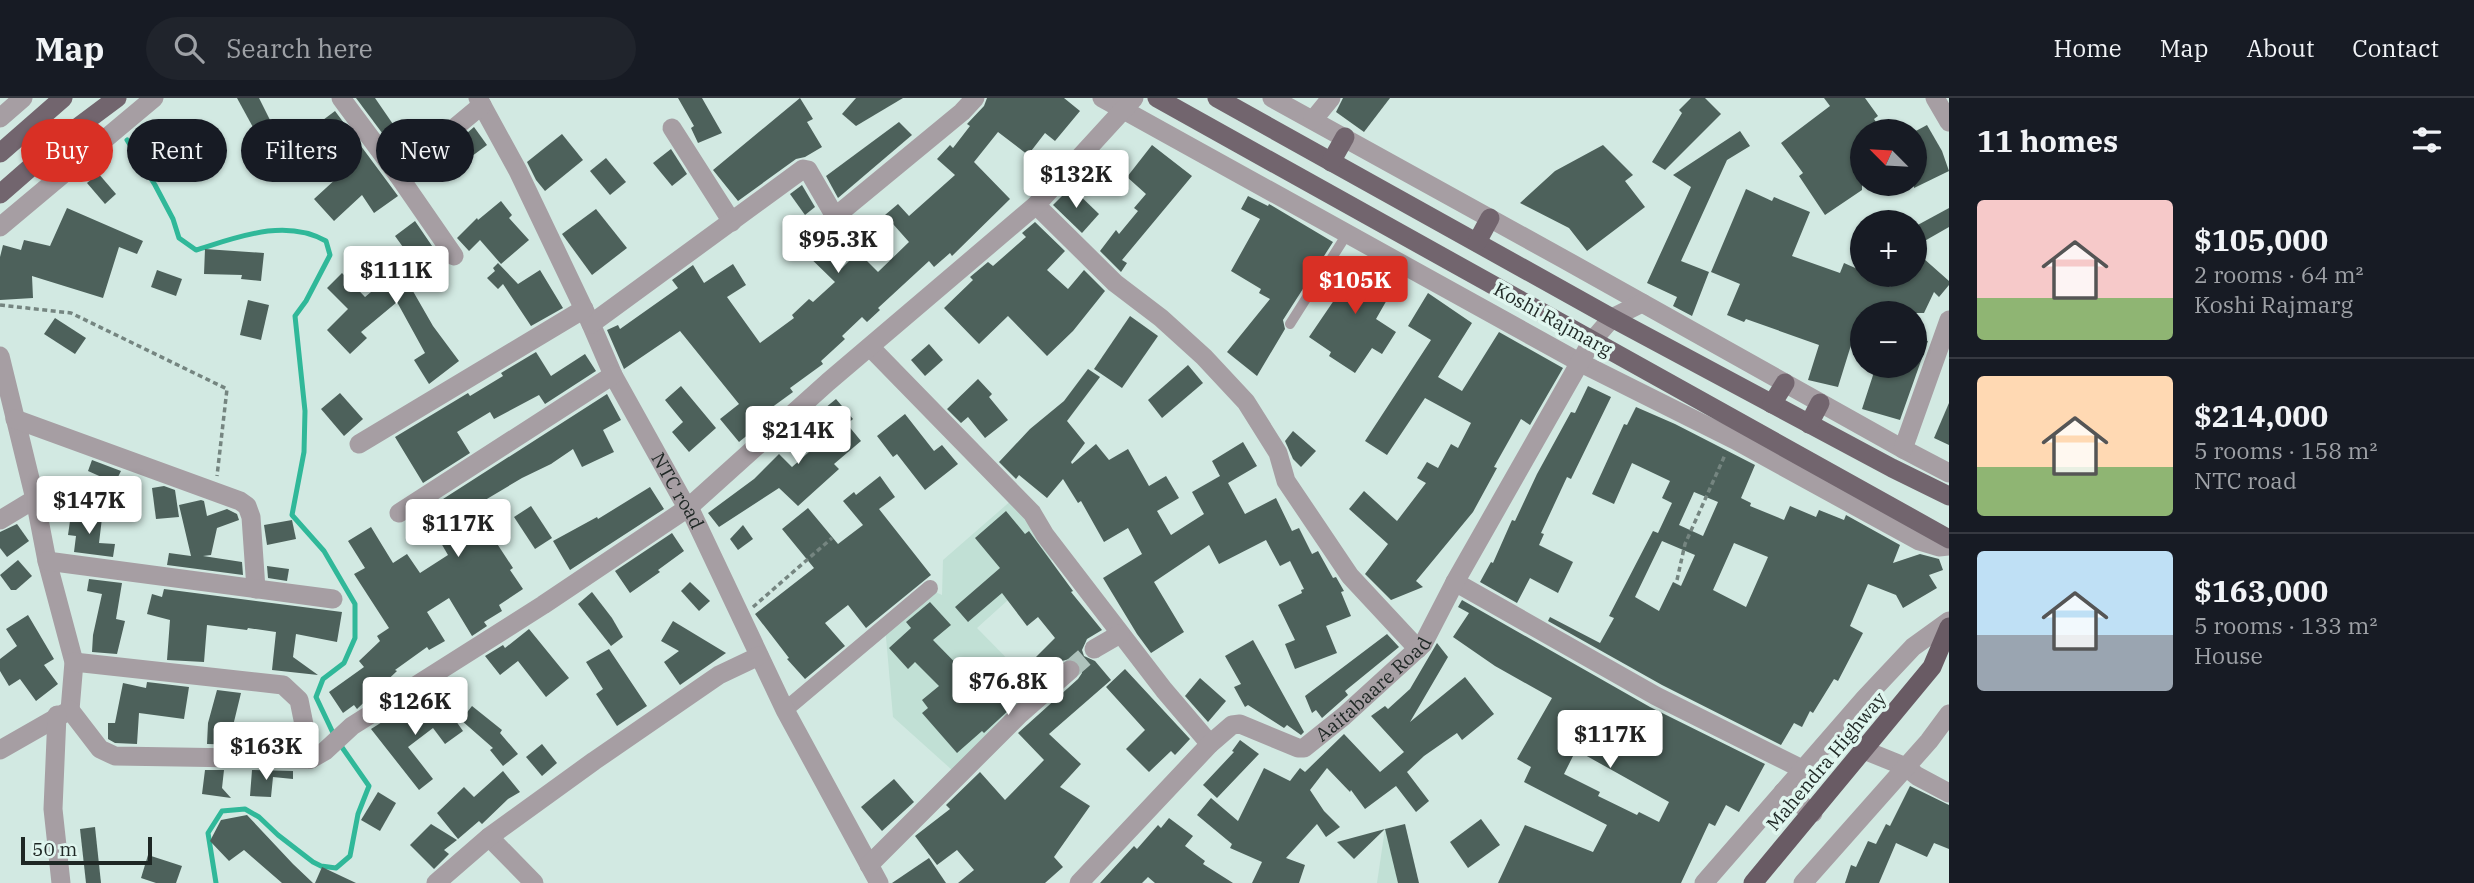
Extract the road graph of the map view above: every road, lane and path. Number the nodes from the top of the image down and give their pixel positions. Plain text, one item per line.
1 (23, 98) edge
2 (63, 98) edge
3 (117, 98) edge
4 (154, 98) edge
5 (341, 98) edge
6 (975, 98) edge
7 (1102, 98) edge
8 (1157, 98) edge
9 (1217, 98) edge
10 (1272, 98) edge
11 (1331, 98) edge
12 (1935, 98) edge
13 (480, 101) edge
14 (1129, 104) edge
15 (0, 118) edge
16 (89, 119) edge
17 (460, 119) edge
18 (1313, 120) junction
19 (1949, 122) edge
20 (672, 128) dead end
21 (113, 132) edge
22 (1345, 137) junction
23 (376, 145) edge
24 (0, 153) edge
25 (1331, 162) junction
26 (21, 176) edge
27 (53, 182) edge
28 (403, 182) edge
29 (0, 194) edge
30 (1036, 205) junction
31 (1490, 218) junction
32 (732, 222) junction
33 (0, 226) edge
34 (1347, 234) junction
35 (1477, 242) junction
36 (454, 256) dead end
37 (1643, 303) junction
38 (0, 305) edge
39 (588, 317) junction
40 (1612, 318) junction
41 (1949, 320) edge
42 (1290, 324) dead end
43 (1592, 341) junction
44 (871, 348) junction
45 (0, 356) edge
46 (1579, 362) junction
47 (613, 375) junction
48 (1785, 383) junction
49 (3, 385) edge
50 (1821, 403) junction
51 (1772, 404) junction
52 (15, 419) junction
53 (1809, 424) junction
54 (1735, 440) junction
55 (359, 444) dead end
56 (1903, 449) junction
57 (1949, 473) edge
58 (215, 492) junction
59 (1949, 496) edge
60 (35, 499) junction
61 (689, 507) junction
62 (399, 513) dead end
63 (0, 520) edge
64 (832, 538) dead end
65 (1949, 538) edge
66 (1949, 546) edge
67 (47, 561) junction
68 (1678, 580) dead end
69 (1455, 582) junction
70 (930, 588) dead end
71 (256, 589) junction
72 (333, 599) dead end
73 (741, 617) junction
74 (1949, 621) edge
75 (1949, 627) edge
76 (1120, 634) junction
77 (1094, 649) tunnel mouth
78 (1418, 649) junction
79 (759, 656) junction
80 (1949, 656) edge
81 (74, 662) junction
82 (1932, 667) junction
83 (1070, 670) tunnel mouth
84 (785, 710) junction
85 (64, 712) junction
86 (1949, 714) edge
87 (1210, 744) junction
88 (0, 750) edge
89 (1864, 750) junction
90 (318, 755) junction
91 (1906, 767) junction
92 (1802, 769) junction
93 (1783, 792) junction
94 (1949, 793) edge
95 (1813, 813) junction
96 (489, 837) junction
97 (869, 865) junction
98 (61, 883) edge
99 (436, 883) edge
100 (534, 883) edge
101 (879, 883) edge
102 (1079, 883) edge
103 (1704, 883) edge
104 (1753, 883) edge
105 (1803, 883) edge

1 - 15 street
2 - 24 main road
3 - 16 main road
4 - 21 street
5 - 23 street
6 - 32 street
7 - 14 street
8 - 43 main road, Koshi Rajmarg
9 - 25 main road, Koshi Rajmarg
10 - 18 street
11 - 18 street
12 - 19 street
13 - 17 street
13 - 39 street, NTC road
14 - 30 street
14 - 34 street
18 - 22 street
20 - 32 street
22 - 25 main road
22 - 31 street
25 - 35 main road, Koshi Rajmarg
26 - 29 main road
27 - 33 street
28 - 36 street
30 - 44 street
30 - 78 street
31 - 35 main road
31 - 37 street
32 - 39 street
34 - 42 lane
34 - 46 street
35 - 40 main road, Koshi Rajmarg
37 - 40 street
37 - 48 street
38 - 58 path
39 - 47 street, NTC road
39 - 55 street
40 - 43 street, Aaitabaare Road
40 - 51 main road, Koshi Rajmarg
41 - 56 street
43 - 46 street, Aaitabaare Road
43 - 65 main road, Koshi Rajmarg
44 - 61 street
44 - 76 street
45 - 49 street
46 - 54 street
46 - 69 street, Aaitabaare Road
47 - 61 street, NTC road
47 - 62 street
48 - 50 street
48 - 51 main road
49 - 52 street
50 - 53 main road
50 - 56 street
51 - 53 main road, Koshi Rajmarg
52 - 58 street
52 - 60 street
53 - 59 main road, Koshi Rajmarg
54 - 66 street
54 - 68 path
56 - 57 street
58 - 71 street
60 - 63 street
60 - 67 street
61 - 73 street, NTC road
61 - 90 street
64 - 73 path
67 - 71 street
67 - 81 street
69 - 78 street, Aaitabaare Road
69 - 92 street
70 - 84 street
71 - 72 street
73 - 79 street, NTC road
74 - 92 street
75 - 82 highway, Mahendra Highway
76 - 77 street
76 - 87 street
78 - 87 street, Aaitabaare Road
79 - 84 street, NTC road
79 - 96 street
80 - 82 highway, Mahendra Highway
81 - 85 street
81 - 90 street
82 - 89 highway, Mahendra Highway
83 - 97 street
84 - 97 street, NTC road
85 - 88 street
85 - 90 street
85 - 98 street
86 - 91 street
87 - 102 street, Aaitabaare Road
89 - 91 street
89 - 95 highway, Mahendra Highway
91 - 94 street
91 - 105 street
92 - 93 street
93 - 95 street
93 - 103 street
95 - 104 highway, Mahendra Highway
96 - 99 street
96 - 100 street
97 - 101 street, NTC road

